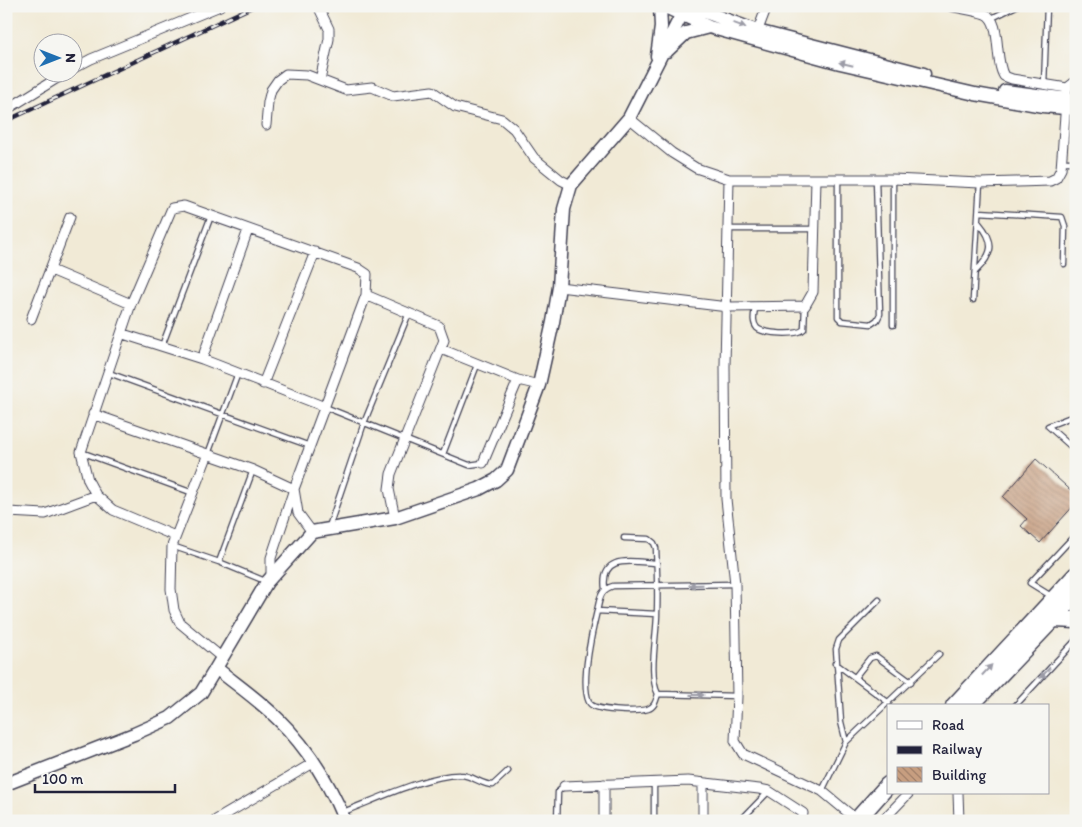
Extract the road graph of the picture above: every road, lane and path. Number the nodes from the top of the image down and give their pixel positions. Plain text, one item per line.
1 (220, 6) edge
2 (318, 6) edge
3 (662, 6) edge
4 (767, 6) edge
5 (950, 6) edge
6 (1016, 6) edge
7 (1048, 6) edge
8 (685, 9) edge
9 (992, 18) junction
10 (709, 27) junction
11 (756, 36) junction
12 (662, 55) junction
13 (82, 64) edge
14 (652, 73) junction
15 (320, 80) junction
16 (1076, 81) edge
17 (51, 82) edge
18 (1043, 91) junction
19 (1070, 101) edge
20 (6, 110) edge
21 (629, 118) junction
22 (266, 125) dead end
23 (1063, 162) junction
24 (1076, 162) edge
25 (729, 179) junction
26 (816, 180) junction
27 (838, 180) junction
28 (876, 180) junction
29 (893, 180) junction
30 (980, 183) junction
31 (571, 185) junction
32 (980, 212) junction
33 (211, 216) junction
34 (70, 217) dead end
35 (979, 223) junction
36 (728, 229) junction
37 (815, 229) junction
38 (248, 230) junction
39 (315, 252) junction
40 (1064, 264) dead end
41 (51, 270) junction
42 (975, 272) junction
43 (559, 287) junction
44 (366, 295) junction
45 (973, 300) dead end
46 (132, 304) junction
47 (805, 306) junction
48 (728, 307) junction
49 (755, 308) junction
50 (410, 313) junction
51 (31, 319) dead end
52 (893, 325) dead end
53 (122, 334) junction
54 (162, 347) junction
55 (441, 349) junction
56 (202, 359) junction
57 (477, 365) junction
58 (109, 373) junction
59 (238, 373) junction
60 (518, 380) junction
61 (262, 384) junction
62 (539, 385) junction
63 (326, 407) junction
64 (93, 414) junction
65 (1076, 414) edge
66 (222, 415) junction
67 (364, 423) junction
68 (404, 440) junction
69 (311, 447) junction
70 (1076, 451) edge
71 (81, 452) junction
72 (208, 454) junction
73 (443, 454) junction
74 (483, 463) joint
75 (253, 470) junction
76 (294, 489) junction
77 (192, 493) junction
78 (96, 495) junction
79 (8, 512) dead end
80 (395, 518) junction
81 (329, 528) junction
82 (312, 532) junction
83 (1076, 534) edge
84 (175, 536) junction
85 (624, 538) dead end
86 (172, 546) junction
87 (219, 562) junction
88 (656, 563) junction
89 (1076, 574) edge
90 (269, 579) junction
91 (735, 584) junction
92 (658, 585) junction
93 (604, 589) junction
94 (879, 600) dead end
95 (1068, 603) edge
96 (597, 611) junction
97 (657, 614) junction
98 (1054, 619) junction
99 (1076, 620) edge
100 (1076, 640) edge
101 (940, 654) dead end
102 (219, 662) junction
103 (835, 663) junction
104 (855, 677) junction
105 (911, 682) junction
106 (658, 694) junction
107 (737, 696) junction
108 (889, 703) joint
109 (956, 704) edge
110 (972, 704) edge
111 (1017, 704) edge
112 (887, 705) edge
113 (846, 742) junction
114 (313, 763) junction
115 (508, 770) dead end
116 (654, 782) junction
117 (703, 783) junction
118 (6, 784) edge
119 (604, 784) junction
120 (564, 786) joint
121 (887, 786) edge
122 (769, 791) junction
123 (822, 791) junction
124 (908, 794) edge
125 (958, 794) edge
126 (343, 816) edge
127 (216, 820) edge
128 (856, 820) edge
129 (557, 821) edge
130 (604, 821) edge
131 (654, 821) edge
132 (703, 821) edge
133 (740, 821) edge
134 (802, 821) edge
135 (882, 821) edge
136 (959, 821) edge

1 - 13 street
2 - 15 street
3 - 8 main road
3 - 14 main road
4 - 11 street
5 - 9 street
6 - 9 lane
7 - 18 lane
8 - 10 main road
8 -> 11 main road
8 - 12 main road
9 - 18 street
10 - 11 main road
10 - 12 main road
11 - 18 main road
19 -> 11 main road
12 - 14 main road
14 - 21 main road
15 - 22 street
15 - 31 street
16 - 19 street
17 - 20 street
18 - 19 main road
19 - 23 street
21 - 25 street
21 - 31 main road
23 - 24 lane
23 - 30 street
25 - 26 street
25 - 36 street
26 - 27 street
26 - 37 street
27 - 28 street
27 - 28 lane
28 - 29 street
29 - 30 street
29 - 52 lane
30 - 32 lane
31 - 43 main road
32 - 35 lane
32 - 40 lane
33 - 38 street
33 - 46 street
33 - 54 lane
34 - 41 street
35 - 42 lane
35 - 42 lane
36 - 37 lane
36 - 48 street
37 - 47 street
38 - 39 street
38 - 56 street
39 - 44 street
39 - 61 street
41 - 46 street
41 - 51 street
42 - 45 lane
43 - 48 street
43 - 62 main road
44 - 50 street
44 - 63 street
46 - 53 street
47 - 49 street
47 - 49 lane
48 - 49 street
48 - 91 street
50 - 55 street
50 - 67 lane
53 - 54 street
53 - 58 street
54 - 56 street
55 - 57 street
55 - 68 street
56 - 59 street
57 - 60 street
57 - 73 lane
58 - 64 street
58 - 66 lane
59 - 61 street
59 - 66 lane
60 - 62 street
60 - 74 street
61 - 63 street
62 - 80 main road
63 - 67 lane
63 - 69 street
64 - 71 street
64 - 72 street
65 - 70 lane
66 - 69 lane
66 - 72 lane
67 - 68 lane
67 - 81 lane
68 - 73 lane
68 - 80 street
69 - 76 street
71 - 77 lane
71 - 78 street
72 - 75 street
72 - 77 street
73 - 74 lane
75 - 76 street
75 - 87 lane
76 - 82 street
76 - 90 street
77 - 84 street
78 - 79 street
78 - 84 street
80 - 81 main road
81 - 82 main road
82 - 90 main road
83 - 95 lane
84 - 86 street
85 - 88 lane
86 - 87 lane
86 - 102 street
87 - 90 lane
88 - 92 lane
88 - 93 lane
89 - 95 highway
90 - 102 main road
91 -> 92 lane
91 - 107 street
92 - 93 lane
92 - 97 lane
93 - 96 lane
94 - 103 lane
95 - 98 highway
109 -> 95 highway
96 - 97 lane
96 - 106 lane
97 - 106 lane
98 - 99 highway
98 - 110 highway
100 -> 111 lane
101 - 105 lane
102 - 114 main road
102 - 118 main road
103 - 104 lane
103 - 113 lane
104 - 105 lane
104 - 108 lane
105 - 108 lane
106 -> 107 lane
107 - 123 street
112 - 113 lane
113 - 123 lane
114 - 126 main road
114 - 127 street
115 - 126 lane
116 - 117 street
116 - 119 street
116 - 131 lane
117 - 122 street
117 - 132 street
119 - 120 street
119 - 130 street
120 - 129 lane
121 - 128 highway
122 - 133 lane
122 - 134 street
123 - 128 street
124 - 135 street
125 - 136 street

